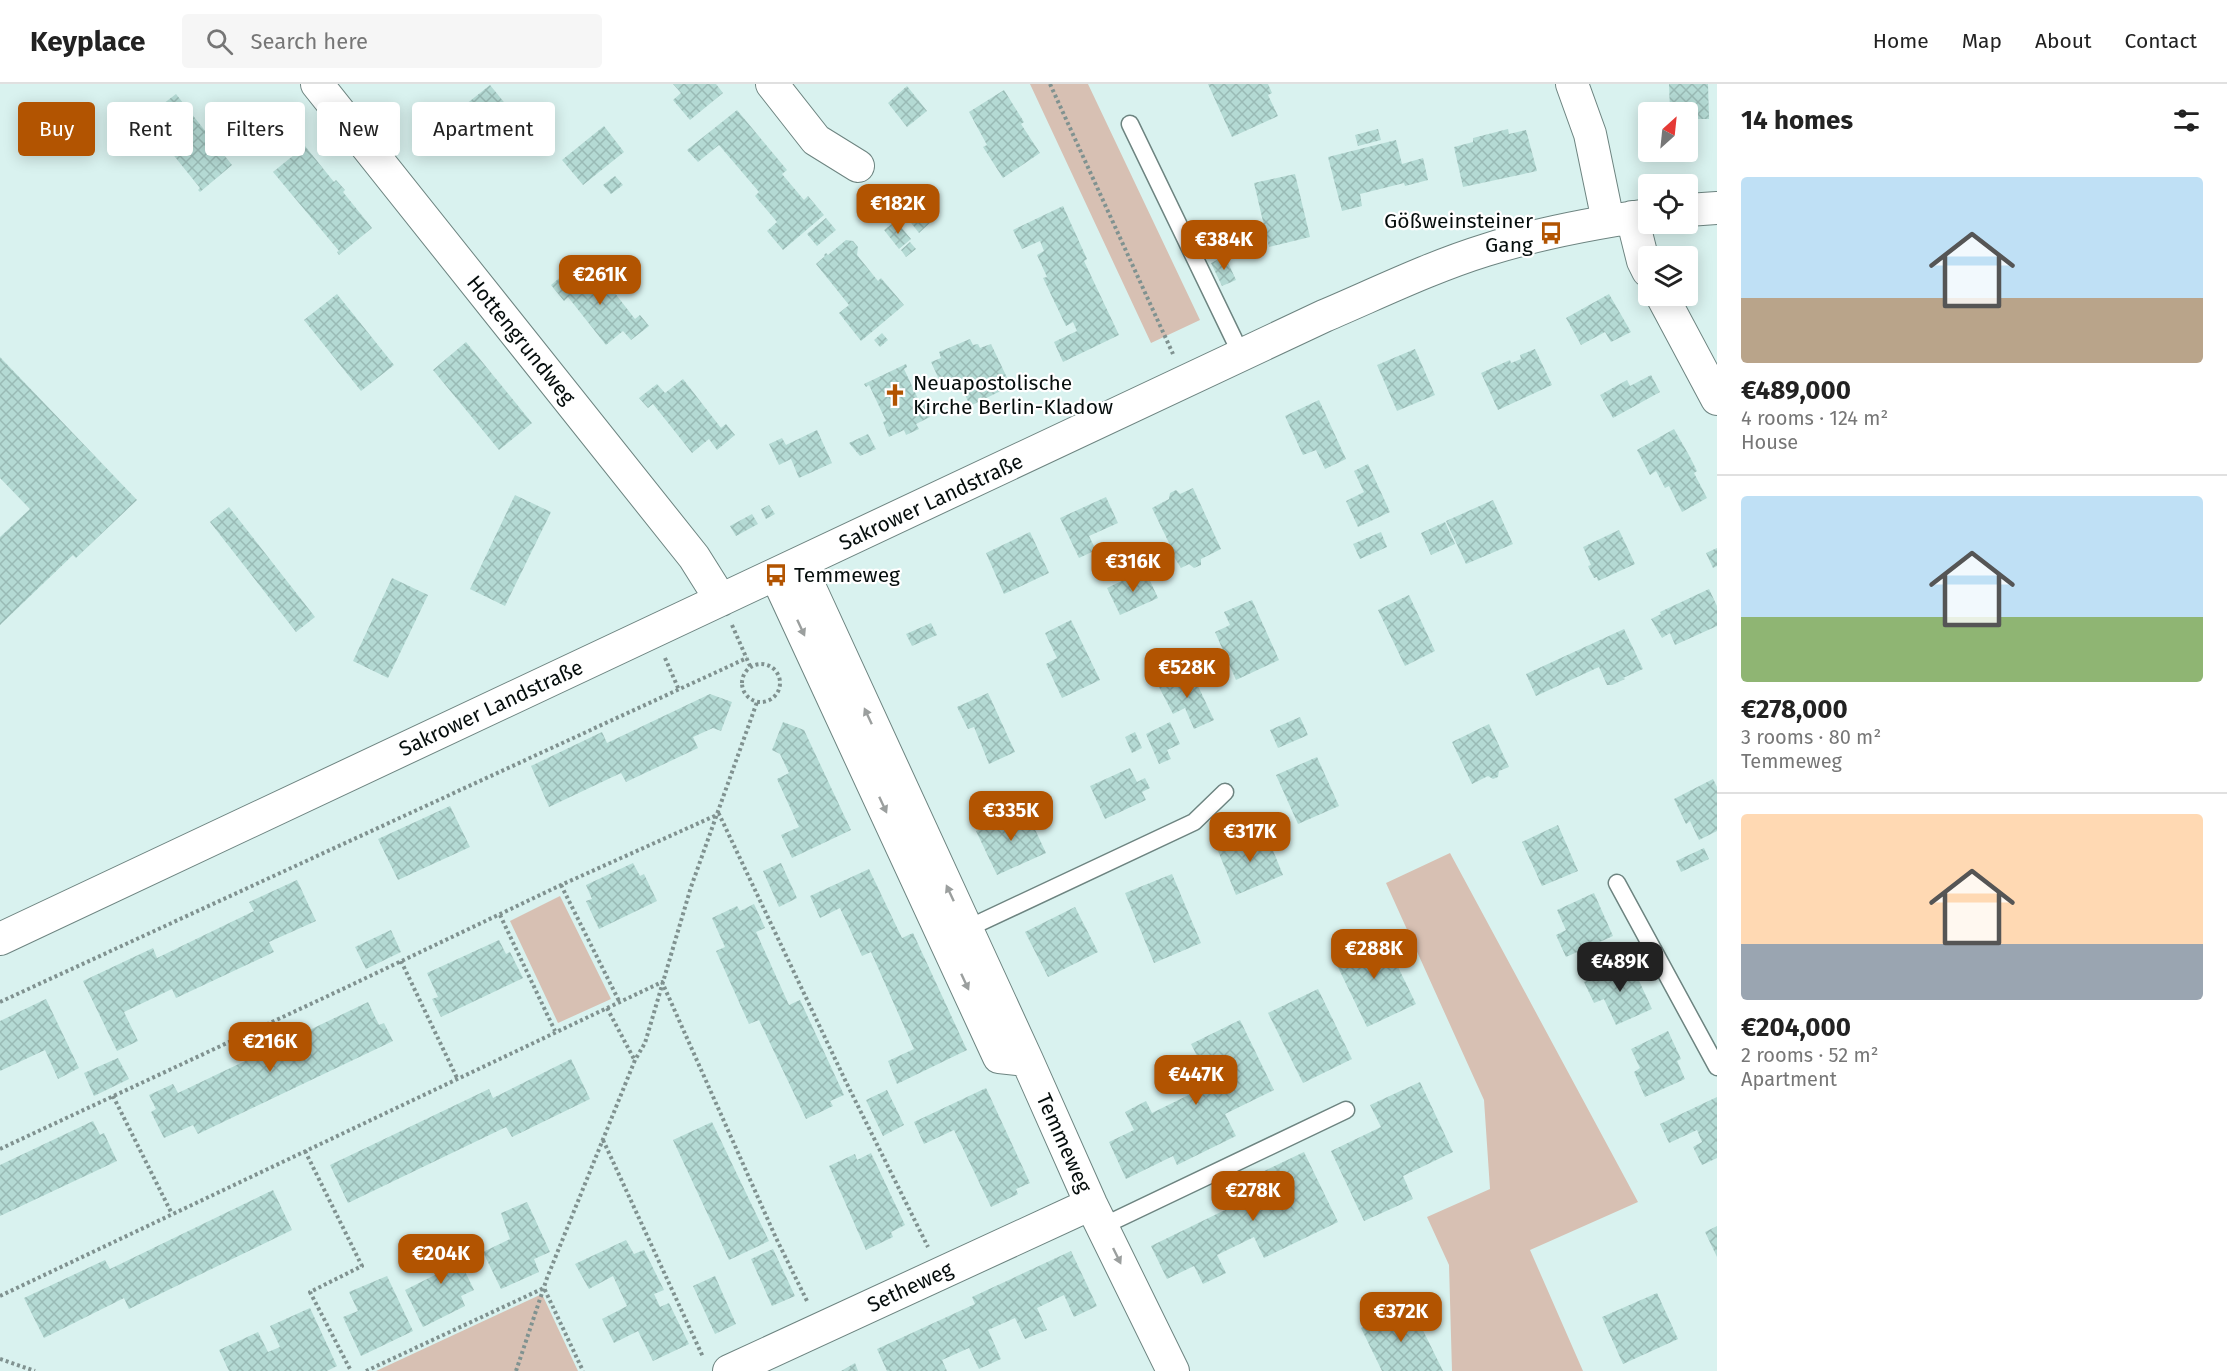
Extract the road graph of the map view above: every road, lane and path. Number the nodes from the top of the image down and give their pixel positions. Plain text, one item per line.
1 (316, 84) edge
2 (772, 84) edge
3 (1050, 84) edge
4 (1572, 84) edge
5 (1130, 124) dead end
6 (858, 166) dead end
7 (1717, 208) edge
8 (1698, 209) edge
9 (1630, 218) edge
10 (1638, 246) edge
11 (1667, 306) edge
12 (1242, 356) junction
13 (1186, 381) junction
14 (1717, 399) edge
15 (787, 570) junction
16 (721, 600) junction
17 (662, 652) dead end
18 (747, 658) junction
19 (750, 666) junction
20 (680, 690) junction
21 (757, 702) junction
22 (1225, 792) dead end
23 (719, 814) junction
24 (1617, 883) dead end
25 (561, 885) junction
26 (500, 915) junction
27 (956, 933) junction
28 (0, 939) edge
29 (401, 962) junction
30 (662, 982) junction
31 (619, 1001) junction
32 (0, 1002) edge
33 (607, 1008) junction
34 (555, 1031) junction
35 (635, 1060) junction
36 (1717, 1067) edge
37 (457, 1078) junction
38 (113, 1096) junction
39 (1346, 1110) dead end
40 (603, 1139) junction
41 (0, 1149) edge
42 (305, 1151) junction
43 (172, 1214) junction
44 (1097, 1215) junction
45 (941, 1272) junction
46 (544, 1288) junction
47 (0, 1296) edge
48 (821, 1328) junction
49 (0, 1359) edge
50 (718, 1368) edge
51 (35, 1371) edge
52 (351, 1371) edge
53 (366, 1371) edge
54 (516, 1371) edge
55 (583, 1371) edge
56 (1173, 1371) edge

1 - 16 street, Hottengrundweg
2 - 6 street
3 - 13 path
4 - 9 street
5 - 12 lane
7 - 8 street
9 - 10 street
9 - 12 street, Sakrower Landstraße
11 - 14 street
12 - 13 street, Sakrower Landstraße
13 - 15 street, Sakrower Landstraße
15 - 16 street, Sakrower Landstraße
15 - 27 street, Temmeweg
16 - 18 path
16 - 28 street, Sakrower Landstraße
17 - 20 path
18 - 19 path
18 - 20 path
19 - 21 path
19 - 21 path
20 - 32 path
21 - 23 path
22 - 27 lane
23 - 25 path
23 - 30 path
23 - 45 path
24 - 36 lane
25 - 26 path
25 - 31 path
26 - 29 path
26 - 34 path
27 - 44 street, Temmeweg
29 - 37 path
29 - 38 path
30 - 31 path
30 - 35 path
30 - 48 path
31 - 33 path
33 - 34 path
33 - 35 path
34 - 37 path
35 - 40 path
37 - 42 path
38 - 41 path
38 - 43 path
39 - 44 lane
40 - 46 path
40 - 50 path
42 - 43 path
42 - 52 path
43 - 47 path
44 - 45 street, Setheweg
44 -> 56 street, Temmeweg
45 - 48 street, Setheweg
46 - 53 path
46 - 54 path
46 - 55 path
48 - 50 street, Setheweg
49 - 51 path

